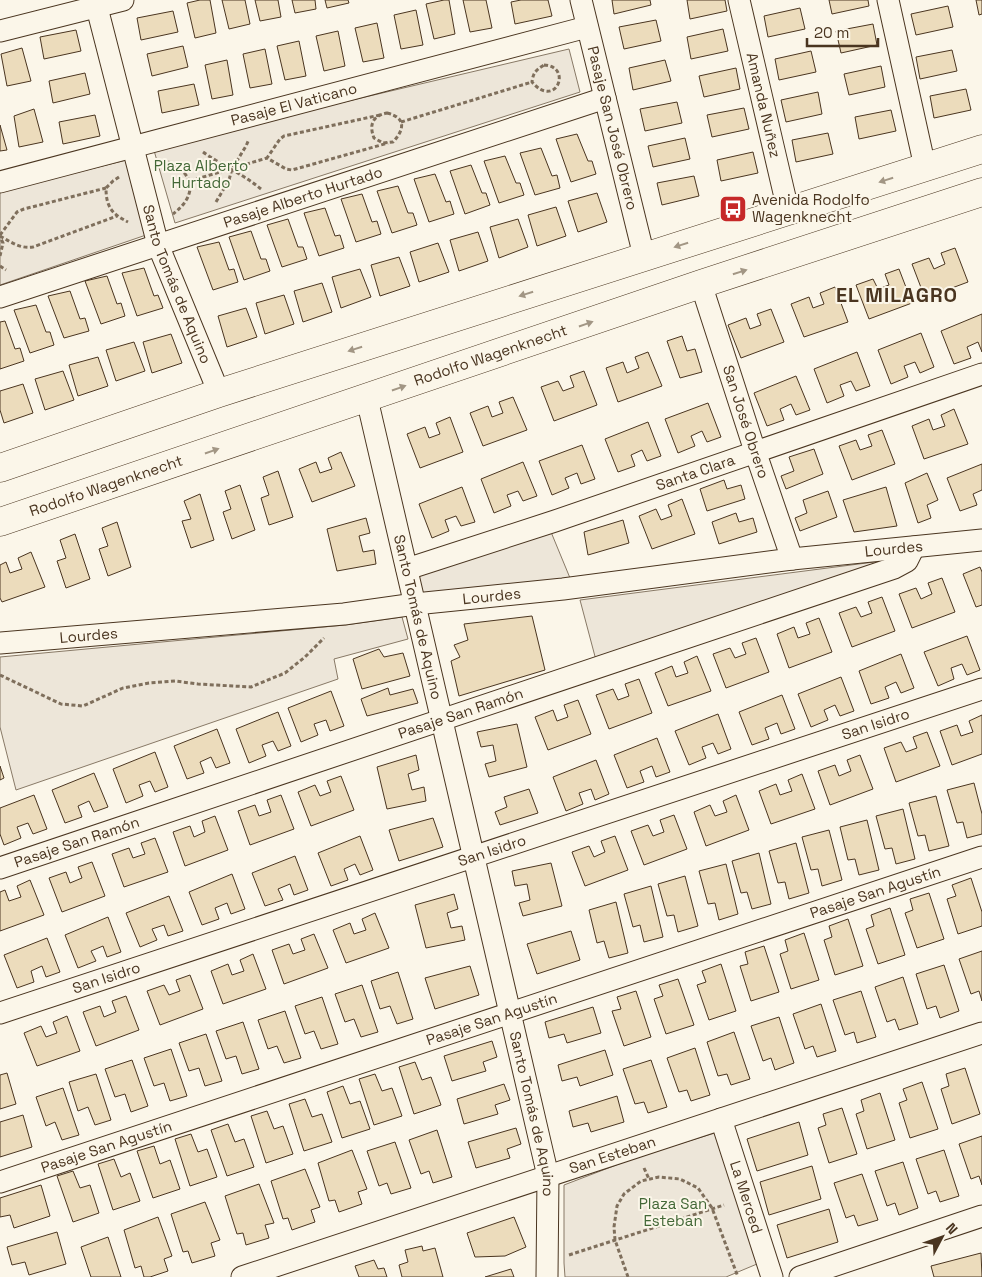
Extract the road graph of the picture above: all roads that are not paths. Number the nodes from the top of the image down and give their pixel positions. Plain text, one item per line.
1 (123, 0) edge
2 (581, 0) edge
3 (739, 0) edge
4 (888, 0) edge
5 (96, 3) edge
6 (587, 27) junction
7 (0, 31) edge
8 (605, 98) junction
9 (132, 147) junction
10 (982, 149) edge
11 (925, 167) junction
12 (0, 182) edge
13 (982, 192) edge
14 (788, 210) junction
15 (158, 244) junction
16 (644, 256) junction
17 (701, 284) junction
18 (0, 297) edge
19 (982, 374) edge
20 (219, 393) junction
21 (367, 398) junction
22 (755, 451) junction
23 (0, 468) edge
24 (0, 522) edge
25 (982, 540) edge
26 (914, 547) junction
27 (792, 559) junction
28 (407, 569) junction
29 (415, 604) junction
30 (0, 643) edge
31 (982, 689) edge
32 (442, 720) junction
33 (474, 857) junction
34 (982, 857) edge
35 (0, 868) edge
36 (0, 1013) edge
37 (510, 1013) junction
38 (982, 1033) edge
39 (721, 1119) junction
40 (548, 1176) junction
41 (0, 1182) edge
42 (982, 1216) edge
43 (547, 1270) edge
44 (242, 1277) edge
45 (772, 1277) edge
46 (800, 1277) edge

1 - 5 street
2 - 6 street, Pasaje San José Obrero
3 - 14 street, Amanda Nuñez
4 - 11 street
5 - 7 street
5 - 9 street, Santo Tomás de Aquino
6 - 8 street, Pasaje San José Obrero
6 - 9 street, Pasaje El Vaticano
8 - 15 street, Pasaje Alberto Hurtado
8 - 16 street, Pasaje San José Obrero
9 - 12 street, Pasaje El Vaticano
9 - 15 street, Santo Tomás de Aquino
10 - 11 street
11 -> 14 street
17 -> 13 street, Rodolfo Wagenknecht
14 -> 16 street
15 - 18 street, Pasaje Alberto Hurtado
15 - 20 street, Santo Tomás de Aquino
16 -> 20 street
21 -> 17 street, Rodolfo Wagenknecht
17 - 22 street, San José Obrero
19 - 22 street, Santa Clara
20 - 23 street
24 -> 21 street, Rodolfo Wagenknecht
21 - 28 street, Santo Tomás de Aquino
22 - 27 street, San José Obrero
22 - 28 street, Santa Clara
25 - 26 street, Lourdes
26 - 27 street, Lourdes
26 - 32 street, Pasaje San Ramón
27 - 29 street, Lourdes
28 - 29 street, Santo Tomás de Aquino
29 - 30 street, Lourdes
29 - 32 street, Santo Tomás de Aquino
31 - 33 street, San Isidro
32 - 33 street, Santo Tomás de Aquino
32 - 35 street, Pasaje San Ramón
33 - 36 street, San Isidro
33 - 37 street, Santo Tomás de Aquino
34 - 37 street, Pasaje San Agustín
37 - 40 street, Santo Tomás de Aquino
37 - 41 street, Pasaje San Agustín
38 - 39 street, San Esteban
39 - 40 street, San Esteban
39 - 45 street, La Merced
40 - 43 street, Santo Tomás de Aquino
40 - 44 street, San Esteban
42 - 46 street

